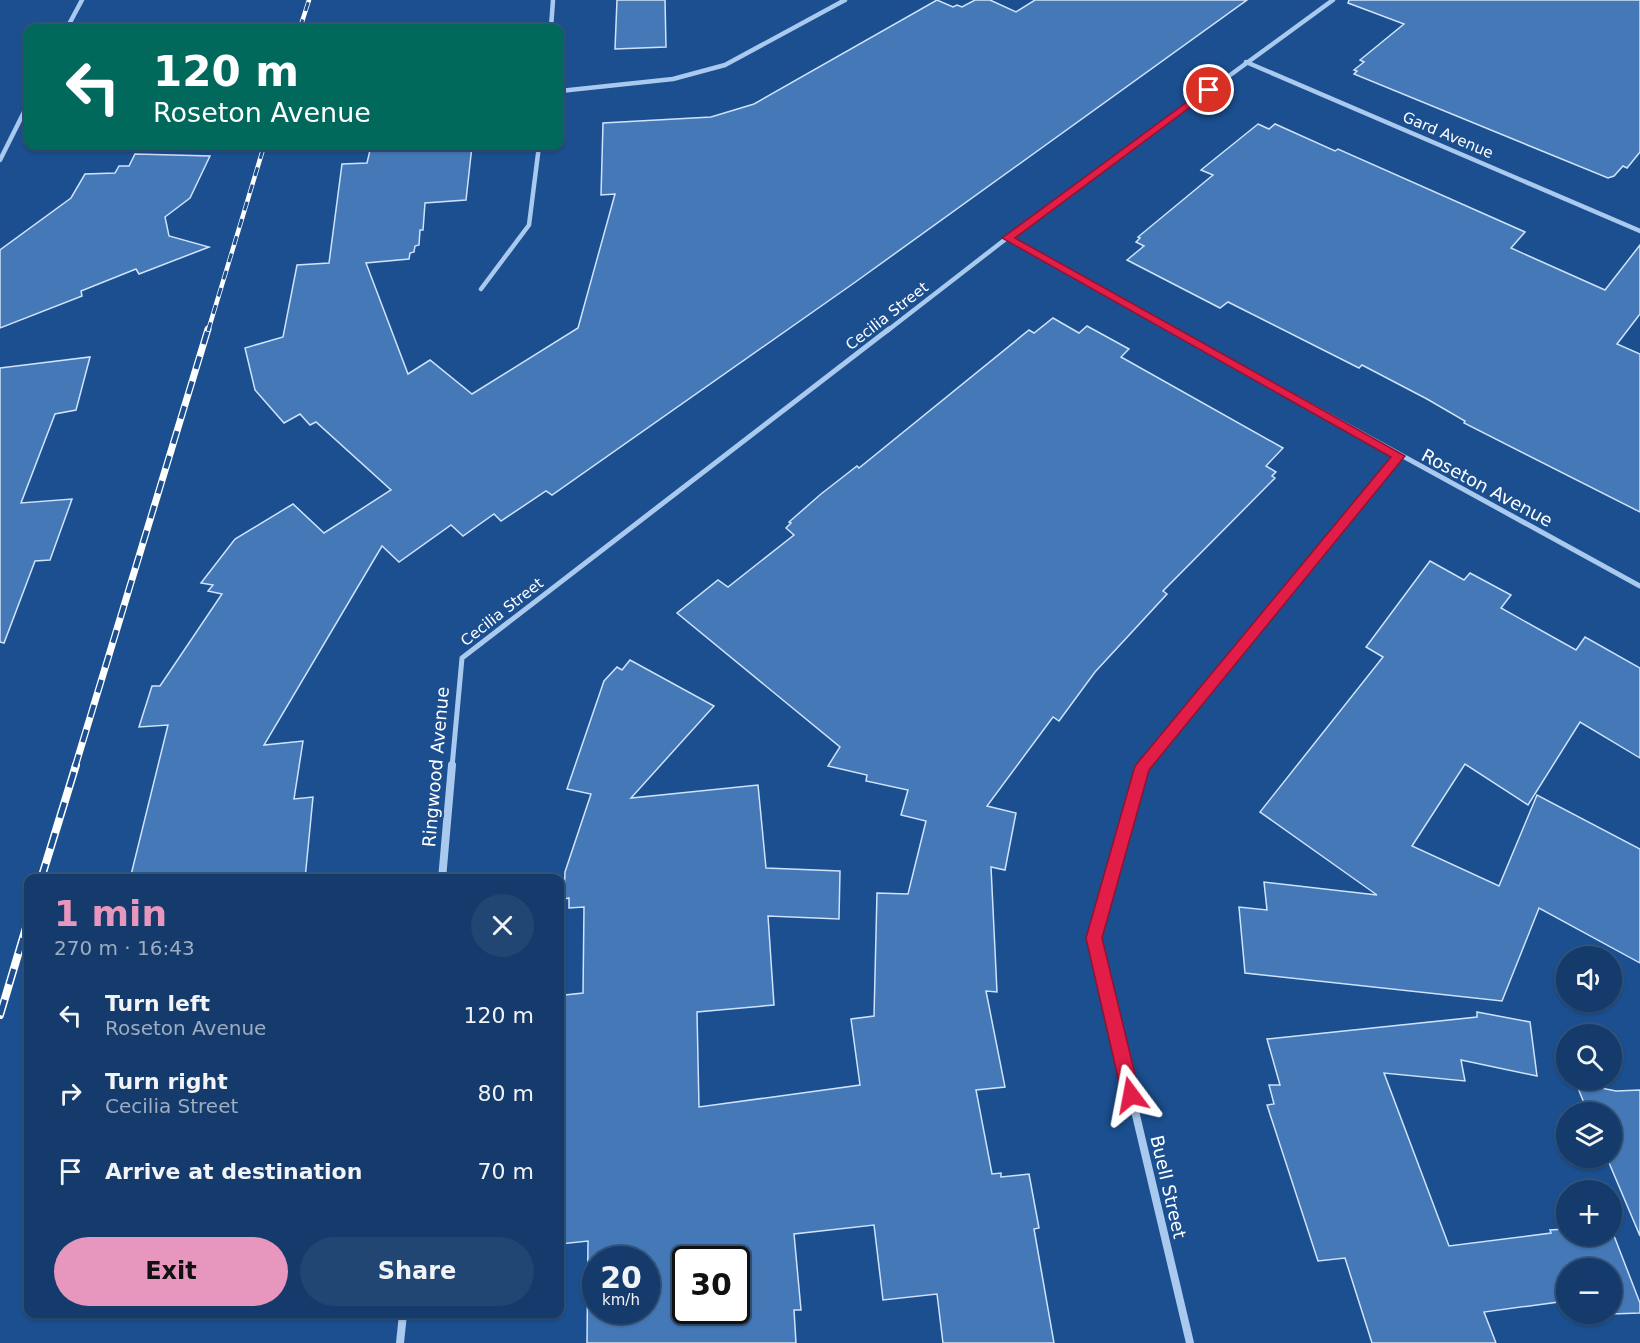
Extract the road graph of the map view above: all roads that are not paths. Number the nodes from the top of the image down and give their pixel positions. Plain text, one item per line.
1 (82, 0) edge
2 (553, 0) edge
3 (846, 0) edge
4 (1333, 0) edge
5 (69, 24) edge
6 (551, 24) edge
7 (1246, 62) junction
8 (564, 91) edge
9 (24, 112) edge
10 (538, 150) edge
11 (0, 160) edge
12 (1640, 231) edge
13 (1008, 238) junction
14 (481, 289) dead end
15 (1399, 456) junction
16 (1640, 586) edge
17 (462, 658) joint
18 (442, 874) edge
19 (403, 1318) edge
20 (400, 1343) edge
21 (1190, 1343) edge

1 - 5 street
2 - 6 street
3 - 8 street
4 - 7 street, Cecilia Street
7 - 12 street, Gard Avenue
7 - 13 street, Cecilia Street
9 - 11 street
10 - 14 street
13 - 15 street, Roseton Avenue
13 - 17 street, Cecilia Street
15 - 16 street, Roseton Avenue
15 - 21 street, Buell Street
17 - 18 street, Ringwood Avenue
19 - 20 street

